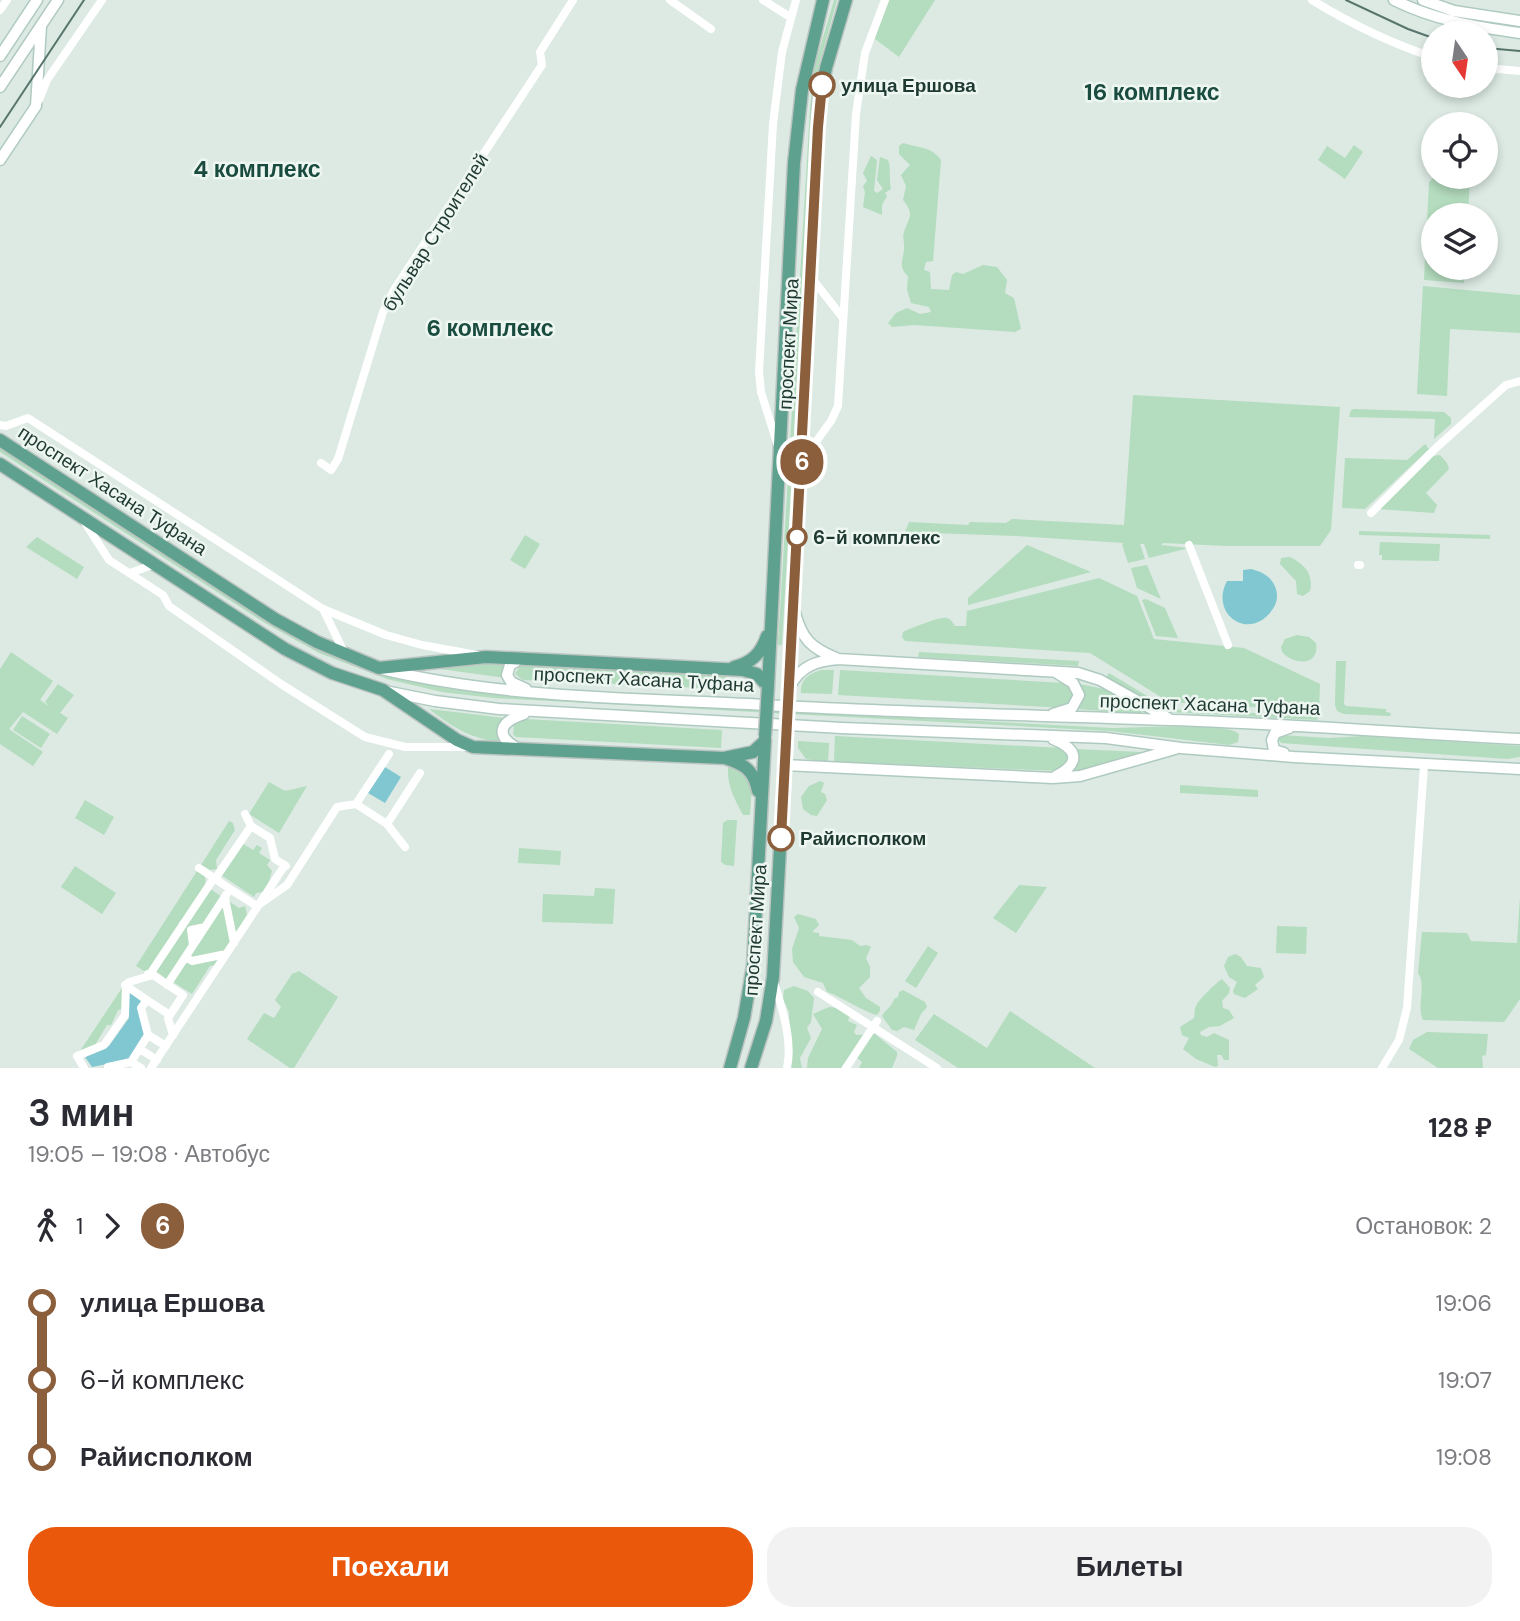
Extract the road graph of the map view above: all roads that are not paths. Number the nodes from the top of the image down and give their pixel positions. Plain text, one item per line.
1 (7, 0) edge
2 (37, 0) edge
3 (58, 0) edge
4 (102, 0) edge
5 (573, 0) edge
6 (670, 0) edge
7 (763, 0) edge
8 (796, 0) edge
9 (824, 0) edge
10 (846, 0) edge
11 (885, 0) edge
12 (1312, 0) edge
13 (1394, 0) edge
14 (1423, 0) edge
15 (0, 10) edge
16 (790, 17) junction
17 (1520, 21) edge
18 (41, 26) junction
19 (19, 28) junction
20 (711, 29) dead end
21 (1520, 33) edge
22 (0, 37) edge
23 (1421, 53) edge
24 (0, 56) edge
25 (1498, 69) edge
26 (1520, 71) edge
27 (0, 87) edge
28 (36, 106) junction
29 (0, 160) edge
30 (810, 276) junction
31 (843, 318) junction
32 (1520, 381) edge
33 (0, 425) edge
34 (0, 440) edge
35 (802, 461) junction
36 (321, 463) dead end
37 (0, 464) edge
38 (780, 466) junction
39 (1371, 513) dead end
40 (81, 516) junction
41 (1189, 545) dead end
42 (155, 565) junction
43 (130, 573) junction
44 (793, 605) junction
45 (323, 610) junction
46 (770, 626) junction
47 (1228, 645) dead end
48 (345, 654) junction
49 (486, 657) junction
50 (522, 658) junction
51 (838, 659) junction
52 (379, 668) junction
53 (729, 668) junction
54 (1055, 671) junction
55 (768, 687) junction
56 (789, 687) junction
57 (383, 690) junction
58 (532, 692) junction
59 (531, 711) junction
60 (1047, 716) junction
61 (1170, 720) junction
62 (1295, 726) junction
63 (1045, 736) junction
64 (765, 739) junction
65 (1520, 739) edge
66 (473, 747) junction
67 (1181, 748) junction
68 (519, 749) junction
69 (389, 754) dead end
70 (1294, 757) junction
71 (724, 758) junction
72 (785, 765) junction
73 (1424, 765) junction
74 (1520, 769) edge
75 (420, 774) dead end
76 (1054, 778) junction
77 (356, 804) junction
78 (762, 808) junction
79 (245, 814) dead end
80 (387, 824) junction
81 (251, 826) junction
82 (405, 847) dead end
83 (285, 865) junction
84 (199, 869) dead end
85 (295, 872) junction
86 (276, 878) junction
87 (214, 879) junction
88 (289, 887) junction
89 (230, 889) junction
90 (225, 898) junction
91 (257, 906) junction
92 (183, 924) junction
93 (205, 927) junction
94 (191, 930) junction
95 (200, 935) junction
96 (234, 943) junction
97 (194, 945) junction
98 (226, 954) junction
99 (186, 957) junction
100 (148, 976) junction
101 (773, 977) junction
102 (126, 983) junction
103 (167, 985) junction
104 (818, 992) dead end
105 (183, 995) junction
106 (147, 1000) junction
107 (196, 1000) junction
108 (170, 1015) junction
109 (875, 1024) junction
110 (148, 1035) junction
111 (173, 1035) junction
112 (166, 1046) junction
113 (139, 1049) junction
114 (157, 1060) junction
115 (131, 1062) junction
116 (84, 1068) edge
117 (101, 1068) edge
118 (108, 1068) edge
119 (141, 1068) edge
120 (151, 1068) edge
121 (730, 1068) edge
122 (751, 1068) edge
123 (786, 1068) edge
124 (846, 1068) edge
125 (937, 1068) edge
126 (1382, 1068) edge

1 - 15 street
2 - 19 main road
3 - 18 main road
4 - 28 street
5 - 36 street, бульвар Строителей
6 - 20 street
7 - 16 street
8 - 16 street
9 - 38 main road, проспект Мира
10 - 30 main road, проспект Мира
11 - 31 street
12 - 23 street
13 - 21 main road
14 - 17 main road
16 - 38 street
18 - 27 main road
18 - 28 main road
19 - 22 main road
19 - 24 main road
25 - 26 street
28 - 29 main road
30 - 31 street
30 - 35 main road, проспект Мира
31 - 35 street
32 - 39 street
33 - 45 street
34 - 48 main road, проспект Хасана Туфана
35 - 44 main road, проспект Мира
37 - 40 main road, проспект Хасана Туфана
38 - 46 main road, проспект Мира
40 - 42 main road, проспект Хасана Туфана
40 - 43 street
41 - 47 street
42 - 43 street
42 - 57 main road, проспект Хасана Туфана
43 - 66 street
44 - 51 main road
44 - 56 main road, проспект Мира
45 - 48 street
45 - 49 street
46 - 53 main road
46 - 55 main road, проспект Мира
48 - 52 main road, проспект Хасана Туфана
49 - 50 main road
49 - 52 main road
50 - 53 main road
50 - 58 main road
51 - 54 main road
51 - 56 main road
52 - 58 main road, проспект Хасана Туфана
53 - 55 main road
54 - 60 main road
54 - 61 main road
55 - 64 main road, проспект Мира, bridge
56 - 72 main road, проспект Мира, bridge
57 - 59 main road, проспект Хасана Туфана
57 - 66 main road
58 - 60 main road, проспект Хасана Туфана
59 - 63 main road, проспект Хасана Туфана
59 - 68 main road
60 - 61 main road, проспект Хасана Туфана
61 - 62 main road, проспект Хасана Туфана
62 - 65 main road, проспект Хасана Туфана
62 - 70 main road
63 - 67 main road, проспект Хасана Туфана
63 - 76 main road
64 - 71 main road
64 - 78 main road, проспект Мира
66 - 68 main road
67 - 70 main road, проспект Хасана Туфана
67 - 76 main road
68 - 71 main road
69 - 77 street
70 - 73 main road, проспект Хасана Туфана
71 - 78 main road
72 - 76 main road
72 - 101 main road, проспект Мира
73 - 74 main road, проспект Хасана Туфана
73 - 126 street
75 - 80 street
77 - 80 street
77 - 85 street
78 - 121 main road, проспект Мира
79 - 81 street
80 - 82 street
81 - 83 street
81 - 87 street
83 - 85 street
83 - 86 street
84 - 87 street
85 - 88 street
86 - 88 street
86 - 91 street
87 - 89 street
87 - 92 street
88 - 91 street
89 - 90 street
89 - 91 street
90 - 93 street
90 - 96 street
91 - 96 street
92 - 94 street
92 - 100 street
93 - 94 street
93 - 95 street
94 - 95 street
94 - 97 street
95 - 97 street
96 - 98 street
97 - 99 street
98 - 99 street
98 - 107 street
99 - 103 street
100 - 102 street
100 - 103 street
101 - 122 main road, проспект Мира
101 - 123 street
102 - 106 street
102 - 116 street
103 - 105 street
104 - 109 street
105 - 107 street
105 - 108 street
106 - 108 street
106 - 110 street
107 - 111 street
108 - 111 street
109 - 124 street
109 - 125 street
110 - 112 street
110 - 113 street
111 - 112 street
112 - 114 street
113 - 114 street
113 - 115 street
114 - 120 street
115 - 118 street
115 - 119 street
117 - 118 street

